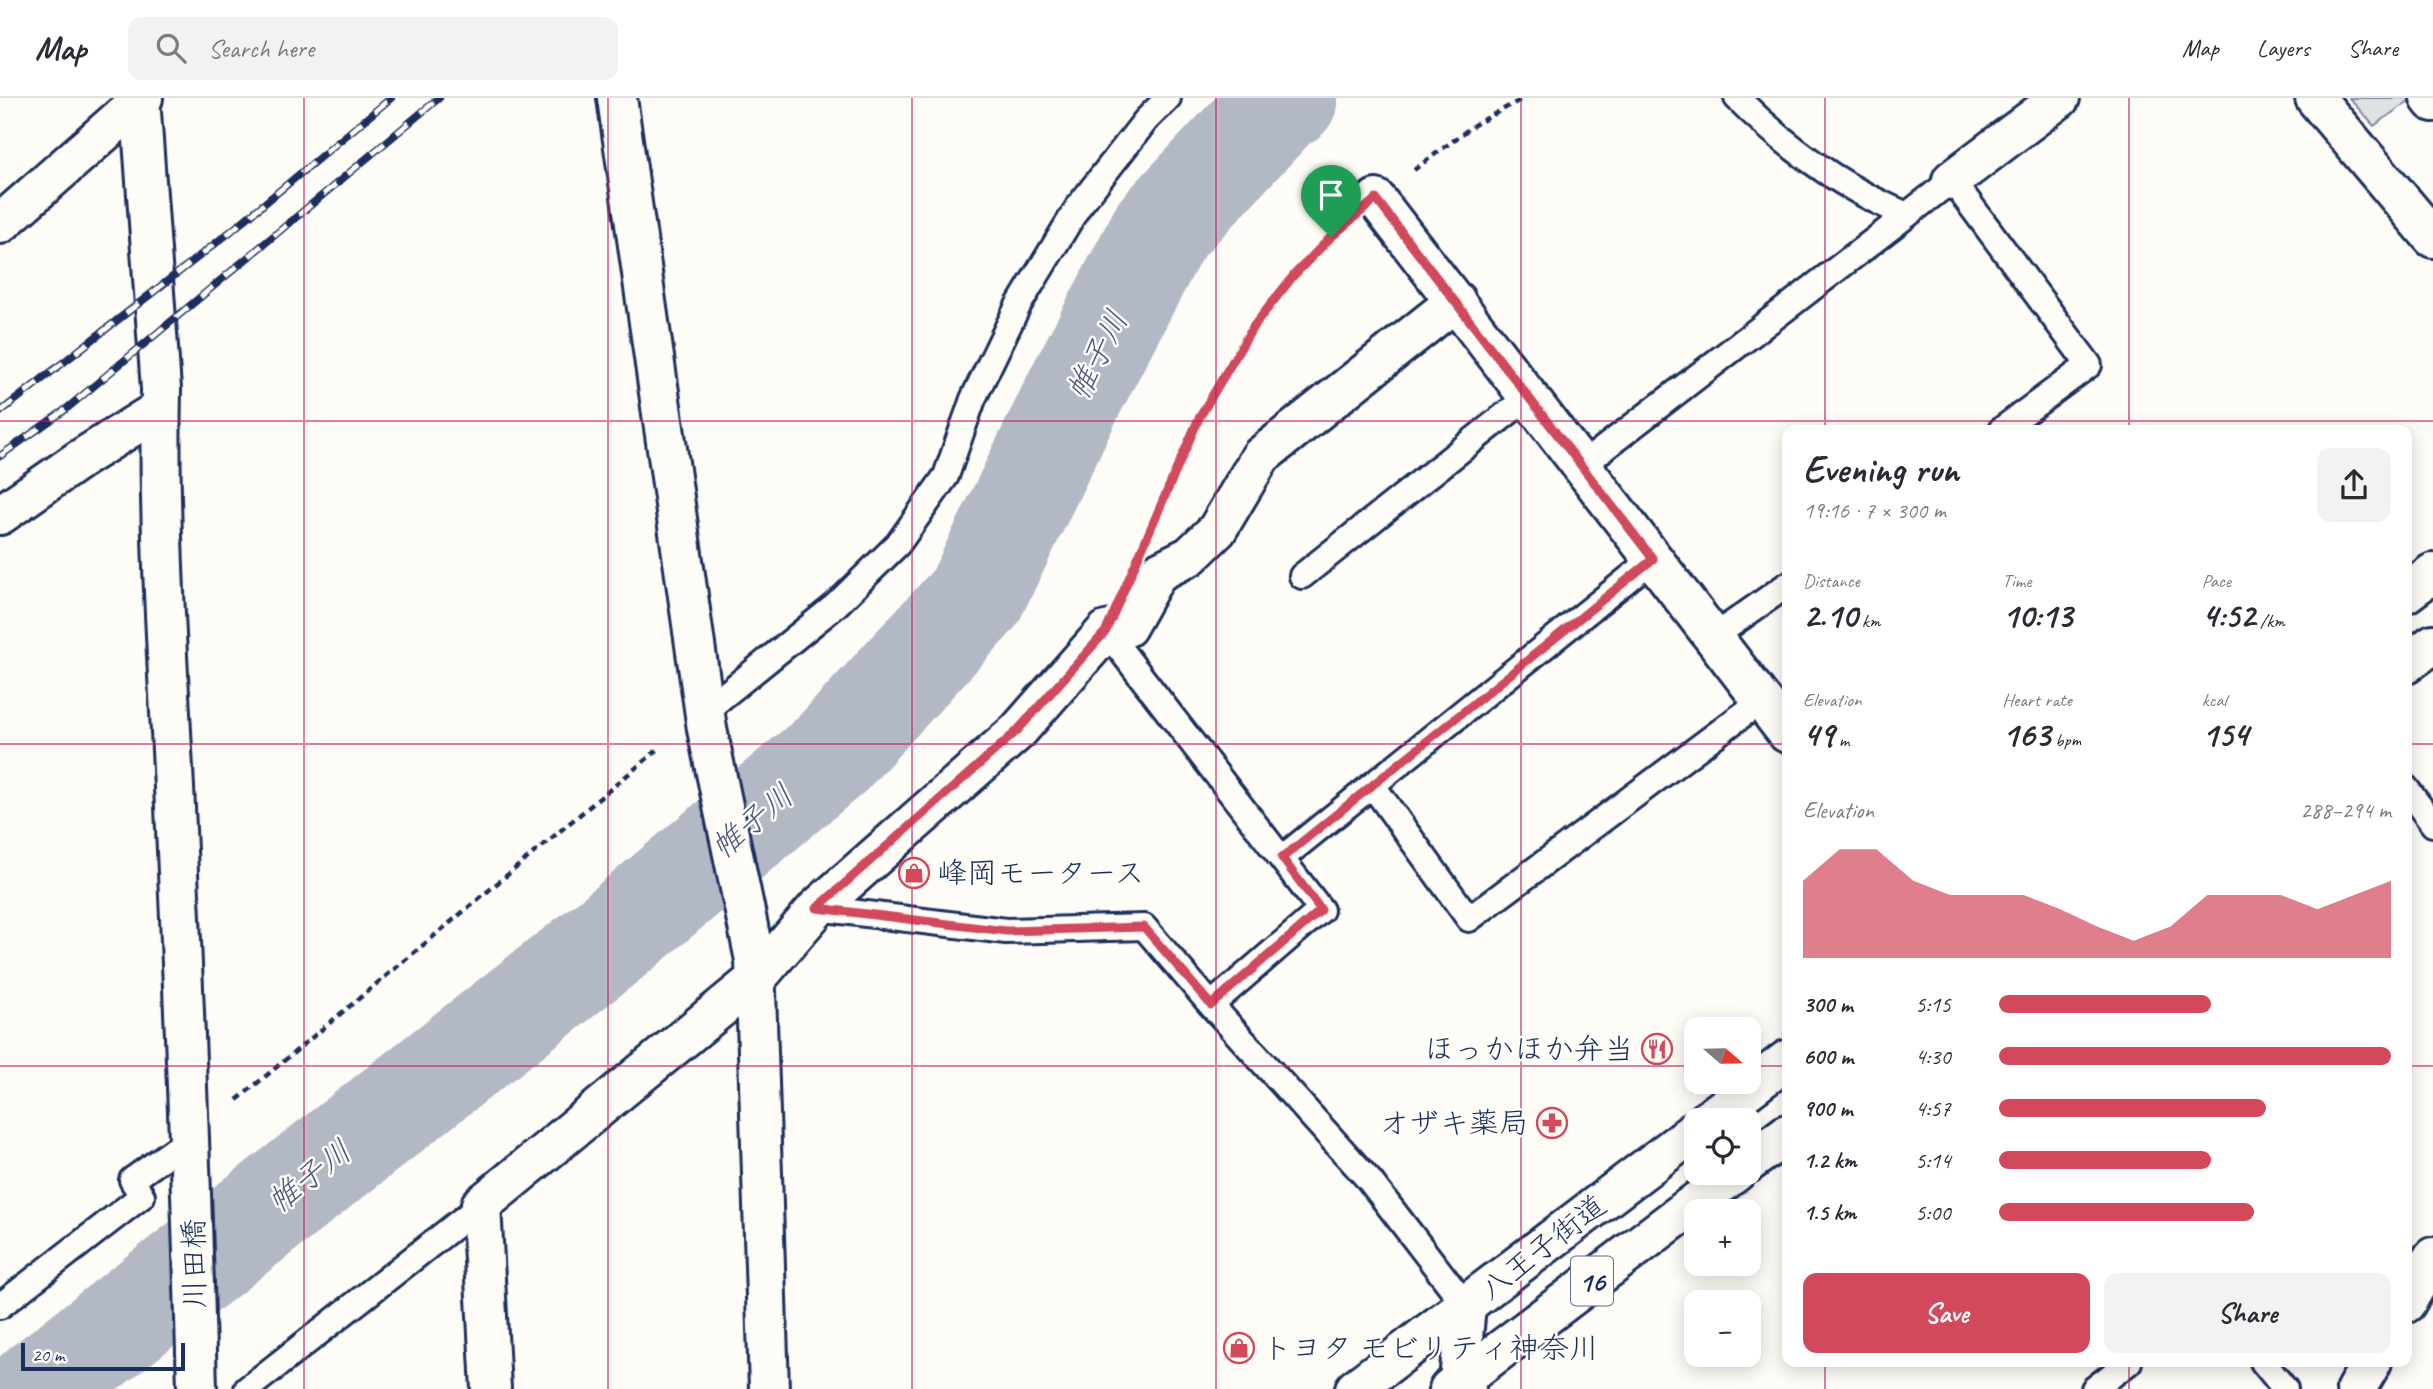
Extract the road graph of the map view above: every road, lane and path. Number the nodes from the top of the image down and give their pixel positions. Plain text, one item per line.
1 (617, 98) edge
2 (1168, 98) edge
3 (1524, 98) edge
4 (1737, 98) edge
5 (2060, 98) edge
6 (2315, 98) edge
7 (141, 99) edge
8 (1952, 180) junction
9 (1376, 199) junction
10 (1907, 215) junction
11 (0, 224) edge
12 (2433, 238) edge
13 (1456, 301) junction
14 (1529, 396) junction
15 (160, 409) junction
16 (2008, 425) edge
17 (1581, 466) junction
18 (0, 514) edge
19 (1151, 530) dead end
20 (1653, 559) junction
21 (2433, 573) edge
22 (1301, 576) dead end
23 (1782, 589) edge
24 (2412, 589) edge
25 (1106, 631) junction
26 (1712, 638) junction
27 (2433, 644) edge
28 (2412, 660) edge
29 (1761, 701) junction
30 (706, 720) junction
31 (1782, 727) edge
32 (1373, 786) junction
33 (2412, 796) edge
34 (2433, 824) edge
35 (1282, 858) junction
36 (817, 908) junction
37 (755, 970) junction
38 (1211, 1005) junction
39 (1782, 1064) edge
40 (1724, 1108) edge
41 (191, 1138) junction
42 (1684, 1139) edge
43 (1782, 1139) edge
44 (1761, 1154) edge
45 (1719, 1185) edge
46 (481, 1205) junction
47 (2433, 1257) edge
48 (2412, 1293) edge
49 (0, 1306) edge
50 (1466, 1306) junction
51 (2123, 1367) edge
52 (2267, 1367) edge
53 (2369, 1367) edge
54 (1458, 1386) edge
55 (197, 1389) edge
56 (247, 1389) edge
57 (491, 1389) edge
58 (769, 1389) edge
59 (1355, 1389) edge
60 (2094, 1389) edge
61 (2285, 1389) edge
62 (2357, 1389) edge

1 - 30 main road
2 - 30 lane
3 - 9 path
4 - 10 lane
5 - 8 main road
6 - 12 main road
7 - 11 main road
7 - 15 main road, 川田橋
8 - 10 lane
8 - 16 lane
9 - 13 main road
9 - 19 path
10 - 17 lane
13 - 14 main road
13 - 25 main road
14 - 17 main road
14 - 22 lane
15 - 18 main road
15 - 41 main road, 川田橋
17 - 20 main road
20 - 26 main road
20 - 32 lane
21 - 24 main road
23 - 26 lane
25 - 35 lane
25 - 36 main road
26 - 29 main road
27 - 28 main road
29 - 31 main road
29 - 32 lane
30 - 37 main road
30 - 41 path
32 - 35 lane
33 - 34 lane
35 - 38 lane
36 - 37 main road
36 - 38 lane
37 - 46 main road
37 - 58 main road
38 - 50 lane
39 - 40 main road
41 - 49 lane
41 - 55 main road, 川田橋
42 - 50 main road, 八王子街道 / 16
43 - 44 main road
45 - 54 main road, 八王子街道 / 16
46 - 56 lane
46 - 57 main road
47 - 48 main road
50 - 54 main road
50 - 59 main road, 八王子街道 / 16
51 - 60 lane
52 - 61 lane
53 - 62 main road

